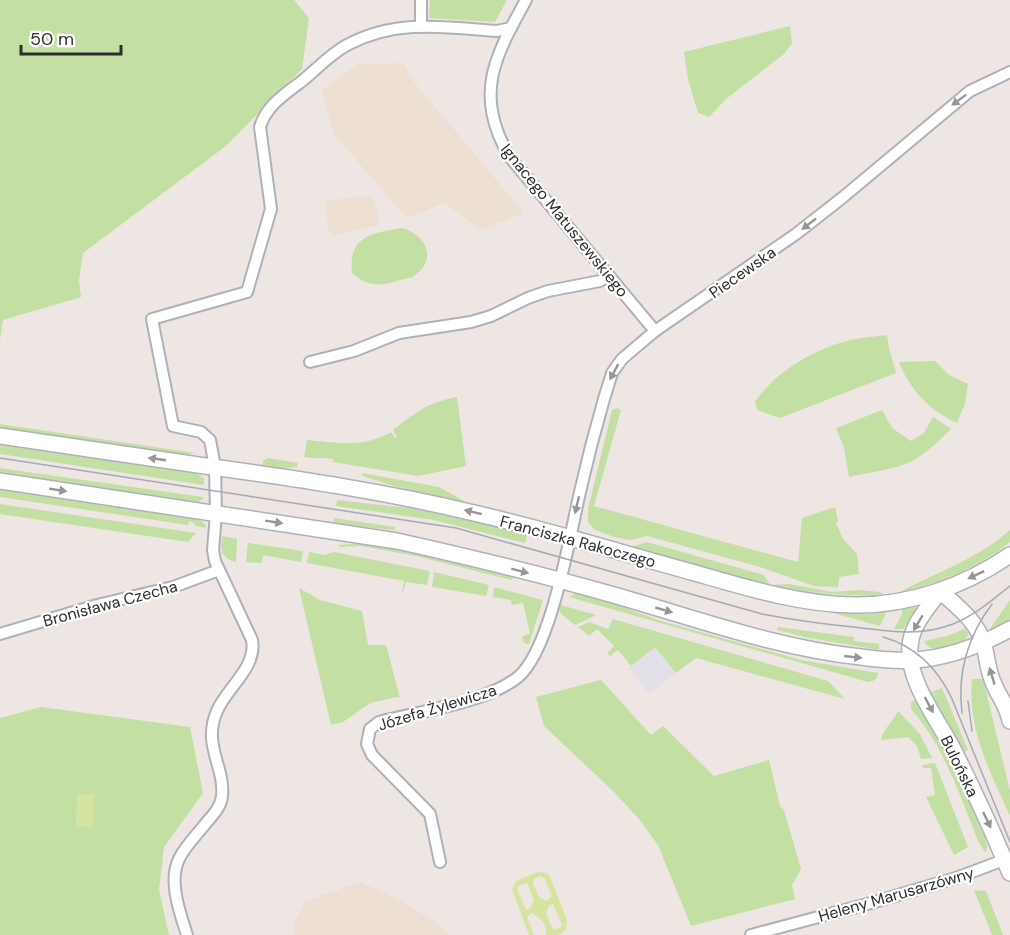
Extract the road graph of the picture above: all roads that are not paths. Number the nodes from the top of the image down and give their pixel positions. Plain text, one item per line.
1 (421, 0) edge
2 (526, 0) edge
3 (421, 27) junction
4 (511, 28) junction
5 (1010, 72) edge
6 (609, 276) junction
7 (655, 331) junction
8 (310, 362) dead end
9 (0, 436) edge
10 (215, 467) junction
11 (0, 481) edge
12 (216, 514) junction
13 (570, 538) junction
14 (1010, 555) edge
15 (219, 570) junction
16 (560, 581) junction
17 (940, 591) junction
18 (1010, 629) edge
19 (0, 634) edge
20 (983, 643) junction
21 (910, 660) junction
22 (1010, 688) edge
23 (1007, 706) junction
24 (1010, 721) edge
25 (440, 862) dead end
26 (1008, 864) edge
27 (187, 935) edge
28 (751, 935) edge

1 - 3 street
2 - 4 street, Ignacego Matuszewskiego
3 - 4 street
3 - 10 street
4 - 6 street, Ignacego Matuszewskiego
5 -> 7 street, Piecewska
6 - 7 street, Ignacego Matuszewskiego
6 - 8 street
7 -> 13 street, Piecewska
10 -> 9 main road, Franciszka Rakoczego
10 - 12 street
13 -> 10 main road, Franciszka Rakoczego
11 -> 12 main road
12 - 15 street
12 -> 16 main road
13 - 16 street, Piecewska
13 - 17 main road, Franciszka Rakoczego
14 -> 17 main road, Franciszka Rakoczego
15 - 19 street, Bronisława Czecha
15 - 27 street
16 -> 21 main road
16 - 25 street, Józefa Żylewicza
17 - 20 main road
17 -> 21 main road
18 - 20 main road
20 - 21 main road
23 -> 20 main road
21 -> 26 main road, Bulońska
22 - 23 main road
23 - 24 main road
26 - 28 street, Heleny Marusarzówny

